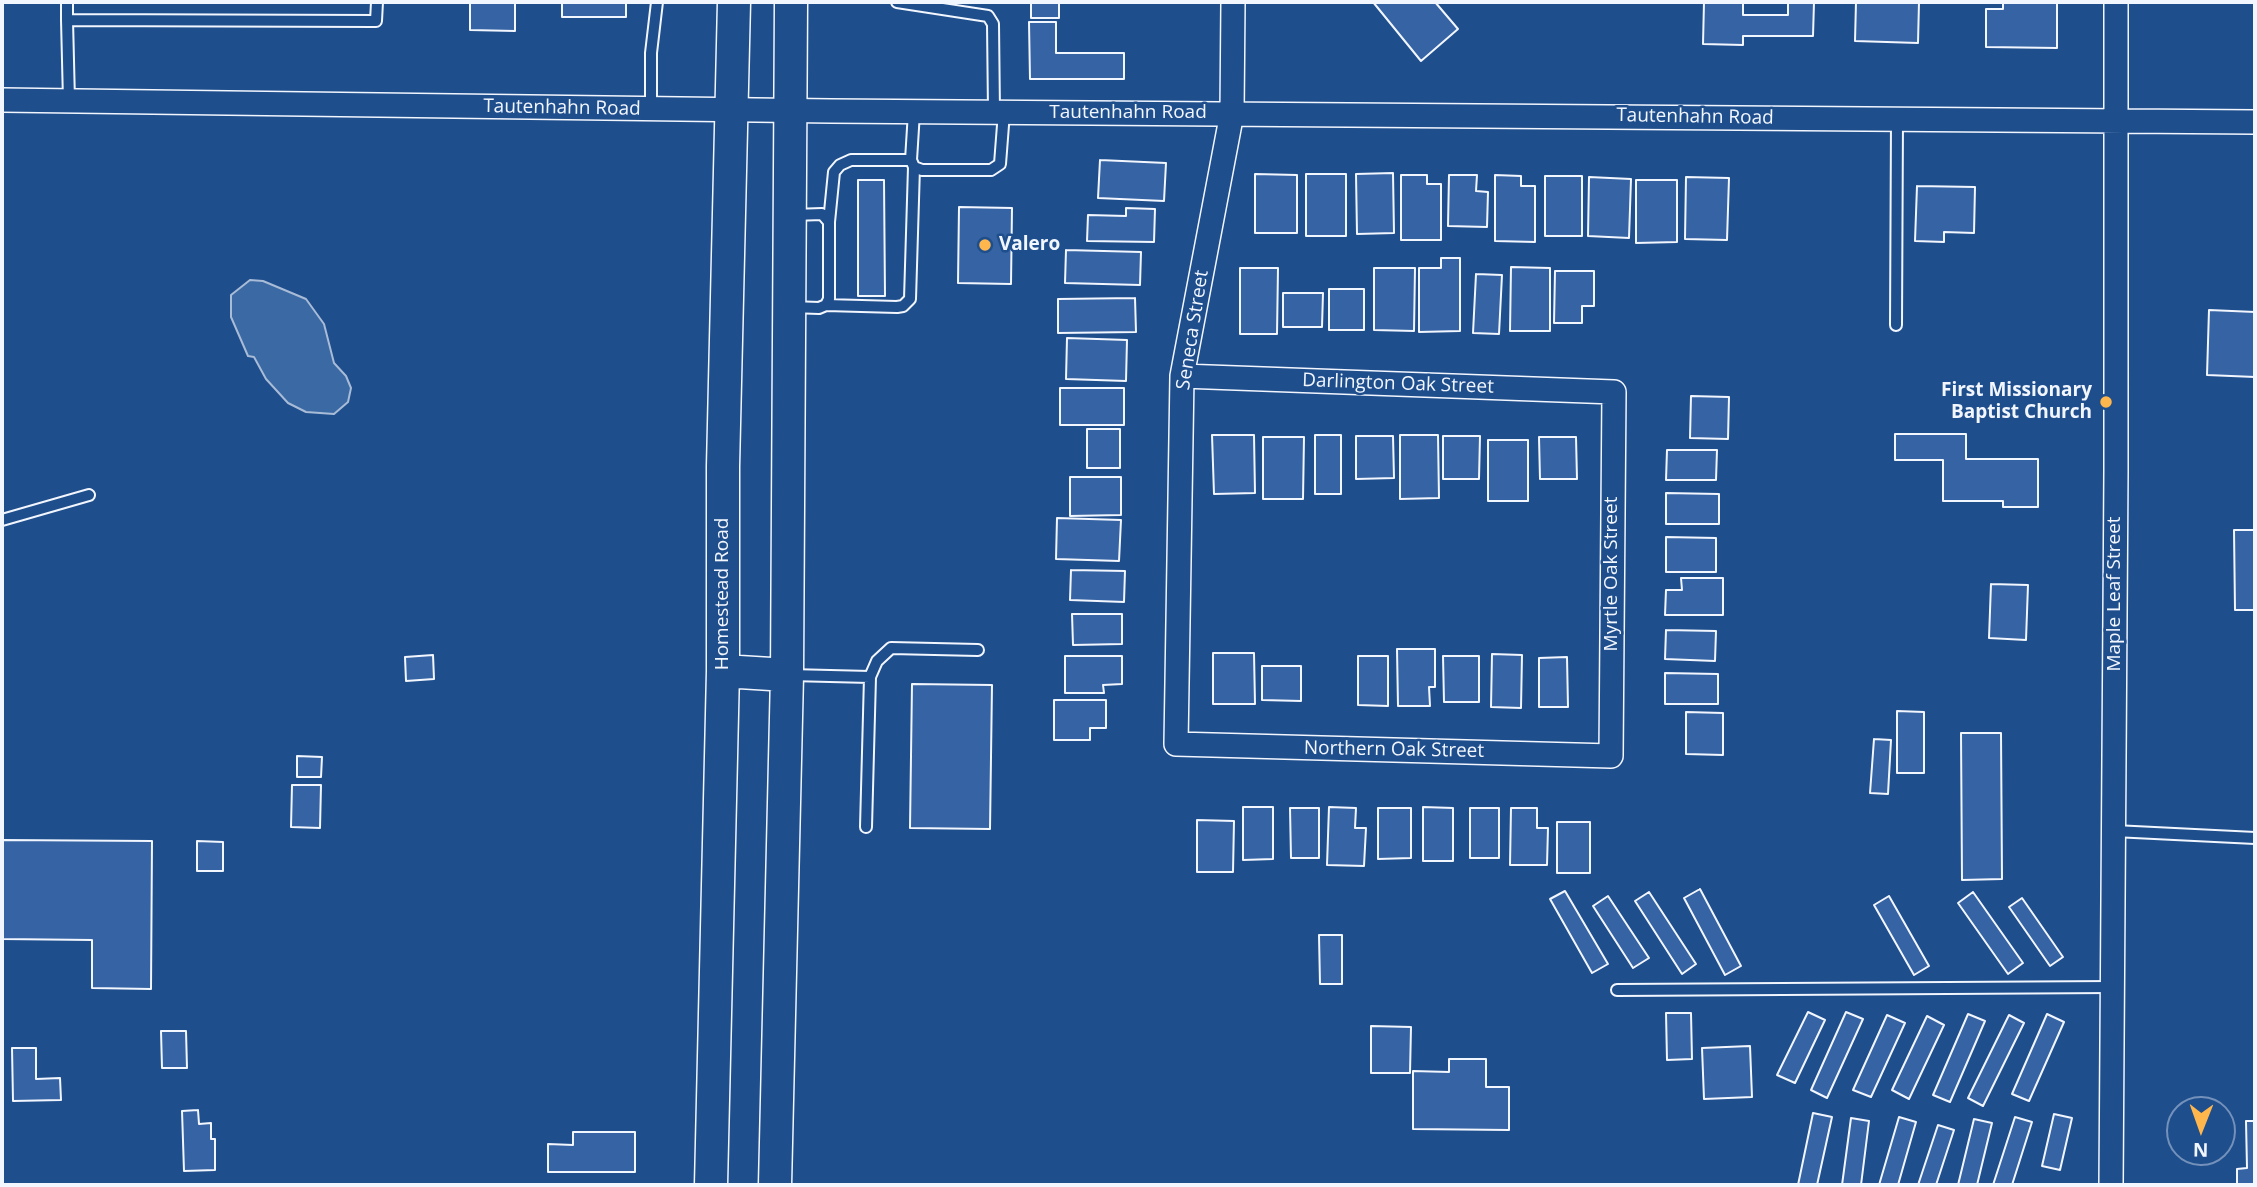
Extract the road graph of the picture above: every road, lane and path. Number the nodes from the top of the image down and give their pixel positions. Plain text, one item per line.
1 (67, 2) edge
2 (377, 2) edge
3 (657, 2) edge
4 (734, 2) edge
5 (791, 2) edge
6 (897, 2) edge
7 (1233, 2) edge
8 (2116, 2) edge
9 (67, 20) junction
10 (2, 100) edge
11 (69, 101) junction
12 (651, 109) junction
13 (732, 110) junction
14 (789, 111) junction
15 (914, 112) junction
16 (999, 112) junction
17 (1232, 113) junction
18 (1897, 119) junction
19 (2116, 121) junction
20 (2255, 122) edge
21 (912, 164) junction
22 (789, 215) junction
23 (829, 222) junction
24 (826, 305) junction
25 (789, 307) junction
26 (1896, 325) dead end
27 (1182, 376) junction
28 (1614, 391) joint
29 (89, 495) dead end
30 (2, 520) edge
31 (978, 650) dead end
32 (723, 671) junction
33 (787, 675) junction
34 (870, 677) junction
35 (1176, 744) joint
36 (1611, 756) joint
37 (866, 827) dead end
38 (2113, 831) junction
39 (2255, 838) edge
40 (2113, 987) junction
41 (1618, 990) dead end
42 (711, 1185) edge
43 (775, 1185) edge
44 (2111, 1185) edge

1 - 9 lane
2 - 9 lane
3 - 12 lane
4 - 13 main road, Homestead Road
5 - 14 main road
6 - 16 lane
7 - 17 street, Seneca Street
8 - 19 street, Maple Leaf Street
9 - 11 lane
10 - 11 street, Tautenhahn Road
11 - 12 street, Tautenhahn Road
12 - 13 street, Tautenhahn Road
13 - 14 street, Tautenhahn Road
13 - 32 main road, Homestead Road
14 - 15 street, Tautenhahn Road
14 - 22 main road
15 - 16 street, Tautenhahn Road
15 - 21 lane
16 - 17 street, Tautenhahn Road
16 - 21 lane
17 - 18 street, Tautenhahn Road
17 - 27 street, Seneca Street
18 - 19 street, Tautenhahn Road
18 - 26 lane
19 - 20 street, Tautenhahn Road
19 - 38 street, Maple Leaf Street
21 - 23 lane
21 - 24 lane
22 - 23 lane
22 - 25 main road
23 - 24 lane
24 - 25 lane
25 - 33 main road
27 - 28 street, Darlington Oak Street
27 - 35 street, Seneca Street
28 - 36 street, Myrtle Oak Street
29 - 30 lane
31 - 34 lane
32 - 33 main road
32 - 42 main road, Homestead Road
33 - 34 lane
33 - 43 main road
34 - 37 lane
35 - 36 street, Northern Oak Street
38 - 39 lane
38 - 40 street, Maple Leaf Street
40 - 41 lane
40 - 44 street, Maple Leaf Street

